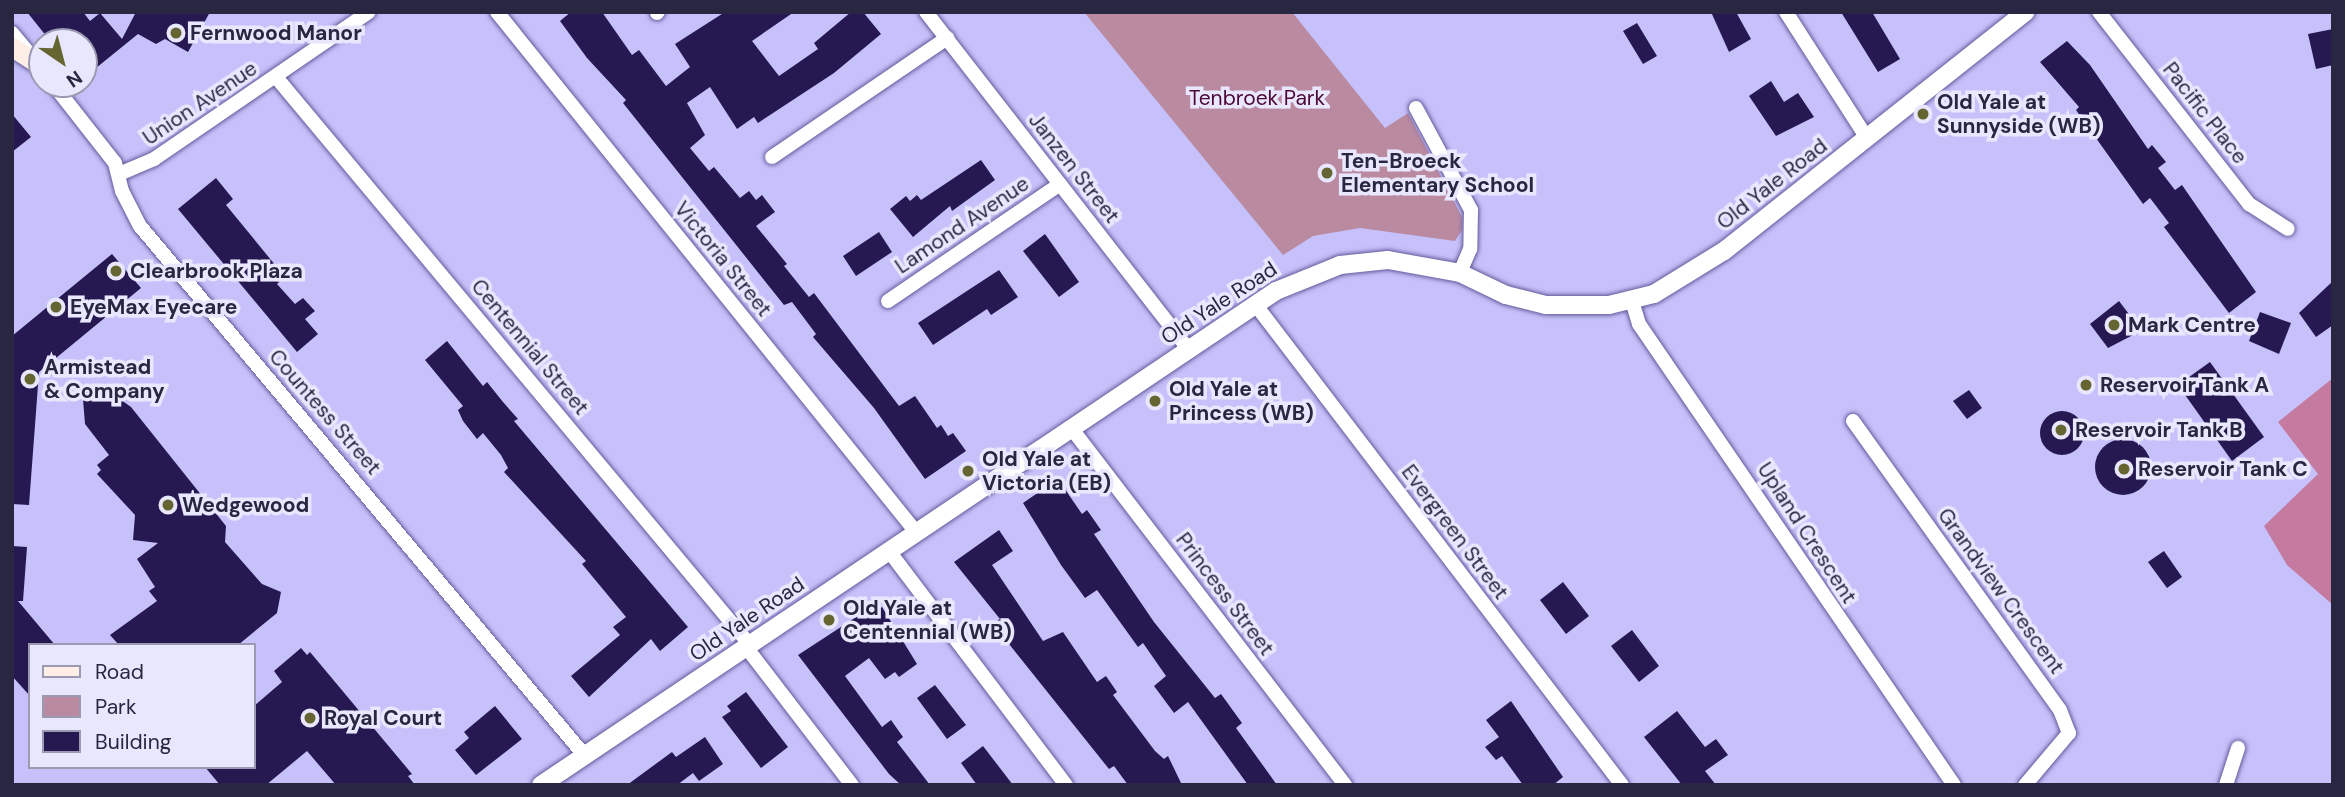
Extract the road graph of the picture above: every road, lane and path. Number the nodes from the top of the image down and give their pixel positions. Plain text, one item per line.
1 (369, 12) edge
2 (497, 12) edge
3 (926, 12) edge
4 (1786, 12) edge
5 (2026, 12) edge
6 (2099, 12) edge
7 (12, 33) edge
8 (947, 38) junction
9 (12, 47) edge
10 (28, 52) edge
11 (28, 58) edge
12 (276, 77) junction
13 (65, 98) edge
14 (1416, 108) dead end
15 (1867, 138) junction
16 (772, 157) dead end
17 (119, 174) junction
18 (1060, 184) junction
19 (2288, 229) dead end
20 (1460, 274) junction
21 (888, 301) dead end
22 (1632, 301) junction
23 (1255, 304) junction
24 (1188, 349) junction
25 (1853, 421) dead end
26 (1072, 429) junction
27 (916, 532) junction
28 (889, 551) junction
29 (748, 646) junction
30 (2238, 748) dead end
31 (585, 756) junction
32 (541, 785) edge
33 (852, 785) edge
34 (1066, 785) edge
35 (1345, 785) edge
36 (1622, 785) edge
37 (1954, 785) edge
38 (2025, 785) edge
39 (2226, 785) edge

1 - 12 street, Union Avenue
2 - 27 street, Victoria Street
3 - 8 street, Janzen Street
4 - 15 street
5 - 15 street, Old Yale Road
6 - 19 street, Pacific Place
7 - 10 street
8 - 16 street
8 - 18 street, Janzen Street
9 - 11 main road
12 - 17 street, Union Avenue
12 - 29 street, Centennial Street
13 - 17 street, Countess Street
14 - 20 street
15 - 22 street, Old Yale Road
17 - 31 street, Countess Street
18 - 21 street, Lamond Avenue
18 - 24 street, Janzen Street
20 - 22 street, Old Yale Road
20 - 23 street, Old Yale Road
22 - 37 street, Upland Crescent
23 - 24 street, Old Yale Road
23 - 36 street, Evergreen Street
24 - 26 street, Old Yale Road
25 - 38 street, Grandview Crescent
26 - 27 street, Old Yale Road
26 - 35 street, Princess Street
27 - 28 street, Old Yale Road
28 - 29 street, Old Yale Road
28 - 34 street
29 - 31 street, Old Yale Road
29 - 33 street, Centennial Street
30 - 39 street
31 - 32 street, Old Yale Road

